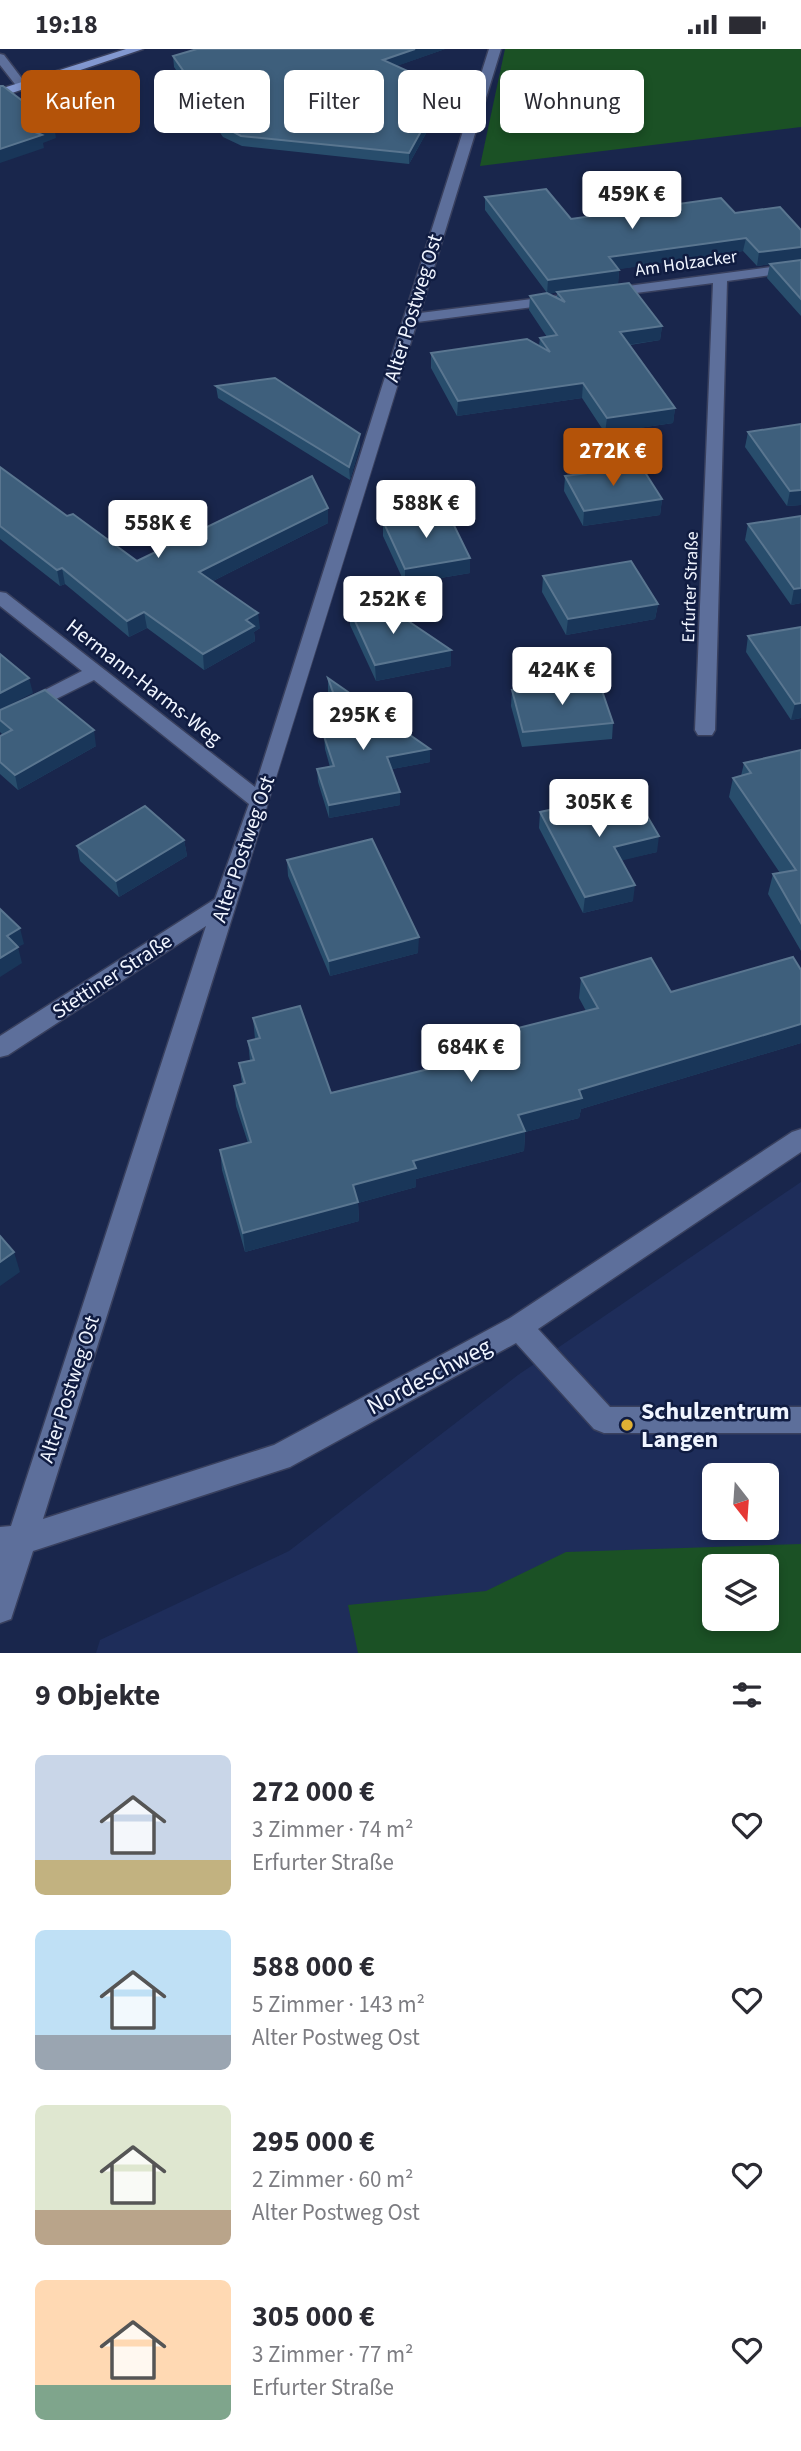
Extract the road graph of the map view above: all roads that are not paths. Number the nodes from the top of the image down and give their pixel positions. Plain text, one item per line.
1 (137, 49) edge
2 (495, 49) edge
3 (0, 57) edge
4 (72, 70) edge
5 (21, 85) edge
6 (21, 86) edge
7 (0, 93) edge
8 (801, 267) edge
9 (720, 278) junction
10 (410, 319) junction
11 (0, 597) edge
12 (95, 672) junction
13 (0, 721) edge
14 (705, 730) dead end
15 (260, 802) junction
16 (224, 904) junction
17 (0, 1048) edge
18 (801, 1139) edge
19 (519, 1327) junction
20 (801, 1420) edge
21 (11, 1541) edge
22 (0, 1608) edge

1 - 4 main road
2 - 10 street, Alter Postweg Ost
3 - 5 street
6 - 7 main road
8 - 9 street, Am Holzacker
9 - 10 street, Am Holzacker
9 - 14 street, Erfurter Straße
10 - 15 street, Alter Postweg Ost
11 - 12 street, Hermann-Harms-Weg
12 - 13 street
12 - 15 street, Hermann-Harms-Weg
15 - 16 street, Alter Postweg Ost
16 - 17 street, Stettiner Straße
16 - 21 street, Alter Postweg Ost
18 - 19 street, Nordeschweg
19 - 20 street
19 - 21 street, Nordeschweg
21 - 22 street, Alter Postweg Ost

